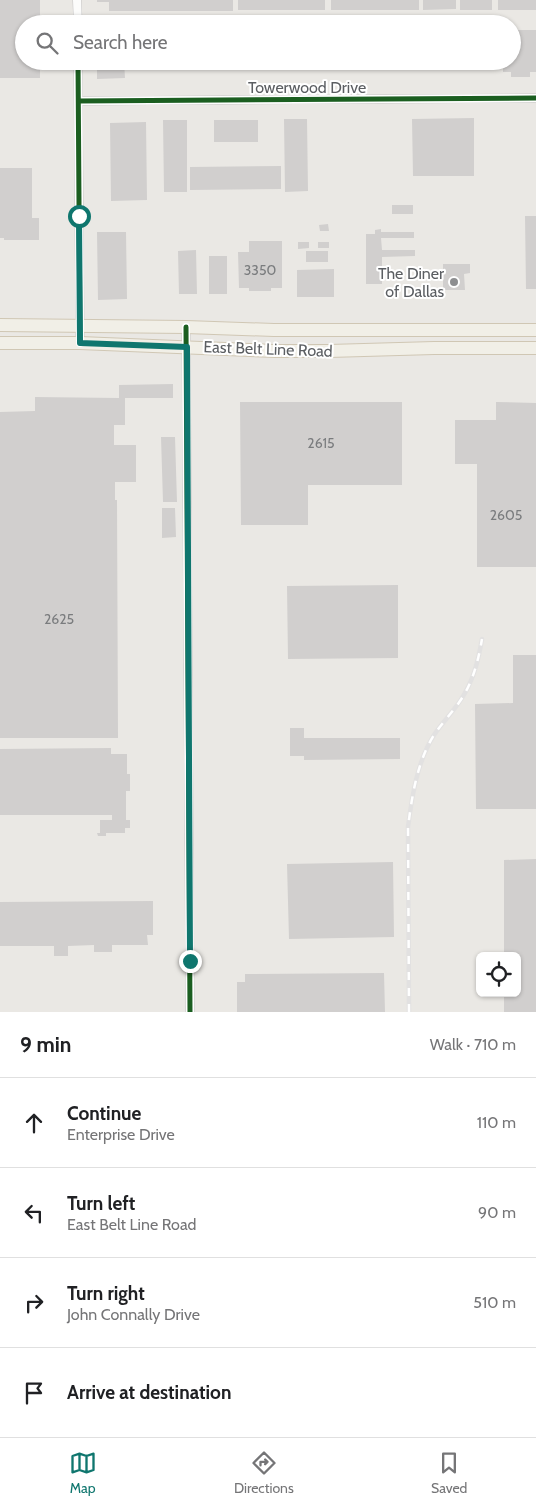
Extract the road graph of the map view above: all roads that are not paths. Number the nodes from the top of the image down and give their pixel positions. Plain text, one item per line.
1 (77, 0) edge
2 (78, 15) edge
3 (78, 70) edge
4 (536, 98) edge
5 (79, 101) junction
6 (0, 325) edge
7 (80, 325) junction
8 (186, 327) junction
9 (536, 330) edge
10 (434, 331) junction
11 (0, 343) edge
12 (80, 343) junction
13 (187, 347) junction
14 (434, 348) junction
15 (536, 348) edge
16 (190, 1012) edge

1 - 2 street
3 - 5 street
4 - 5 street, Towerwood Drive
5 - 7 street
6 - 7 main road, East Belt Line Road
7 - 8 main road, East Belt Line Road
7 - 12 street
8 - 10 main road, East Belt Line Road
8 - 13 street
9 - 10 main road, East Belt Line Road
10 - 14 main road
11 - 12 main road, East Belt Line Road
12 - 13 main road, East Belt Line Road
13 - 14 main road, East Belt Line Road
13 - 16 street
14 - 15 main road, East Belt Line Road

